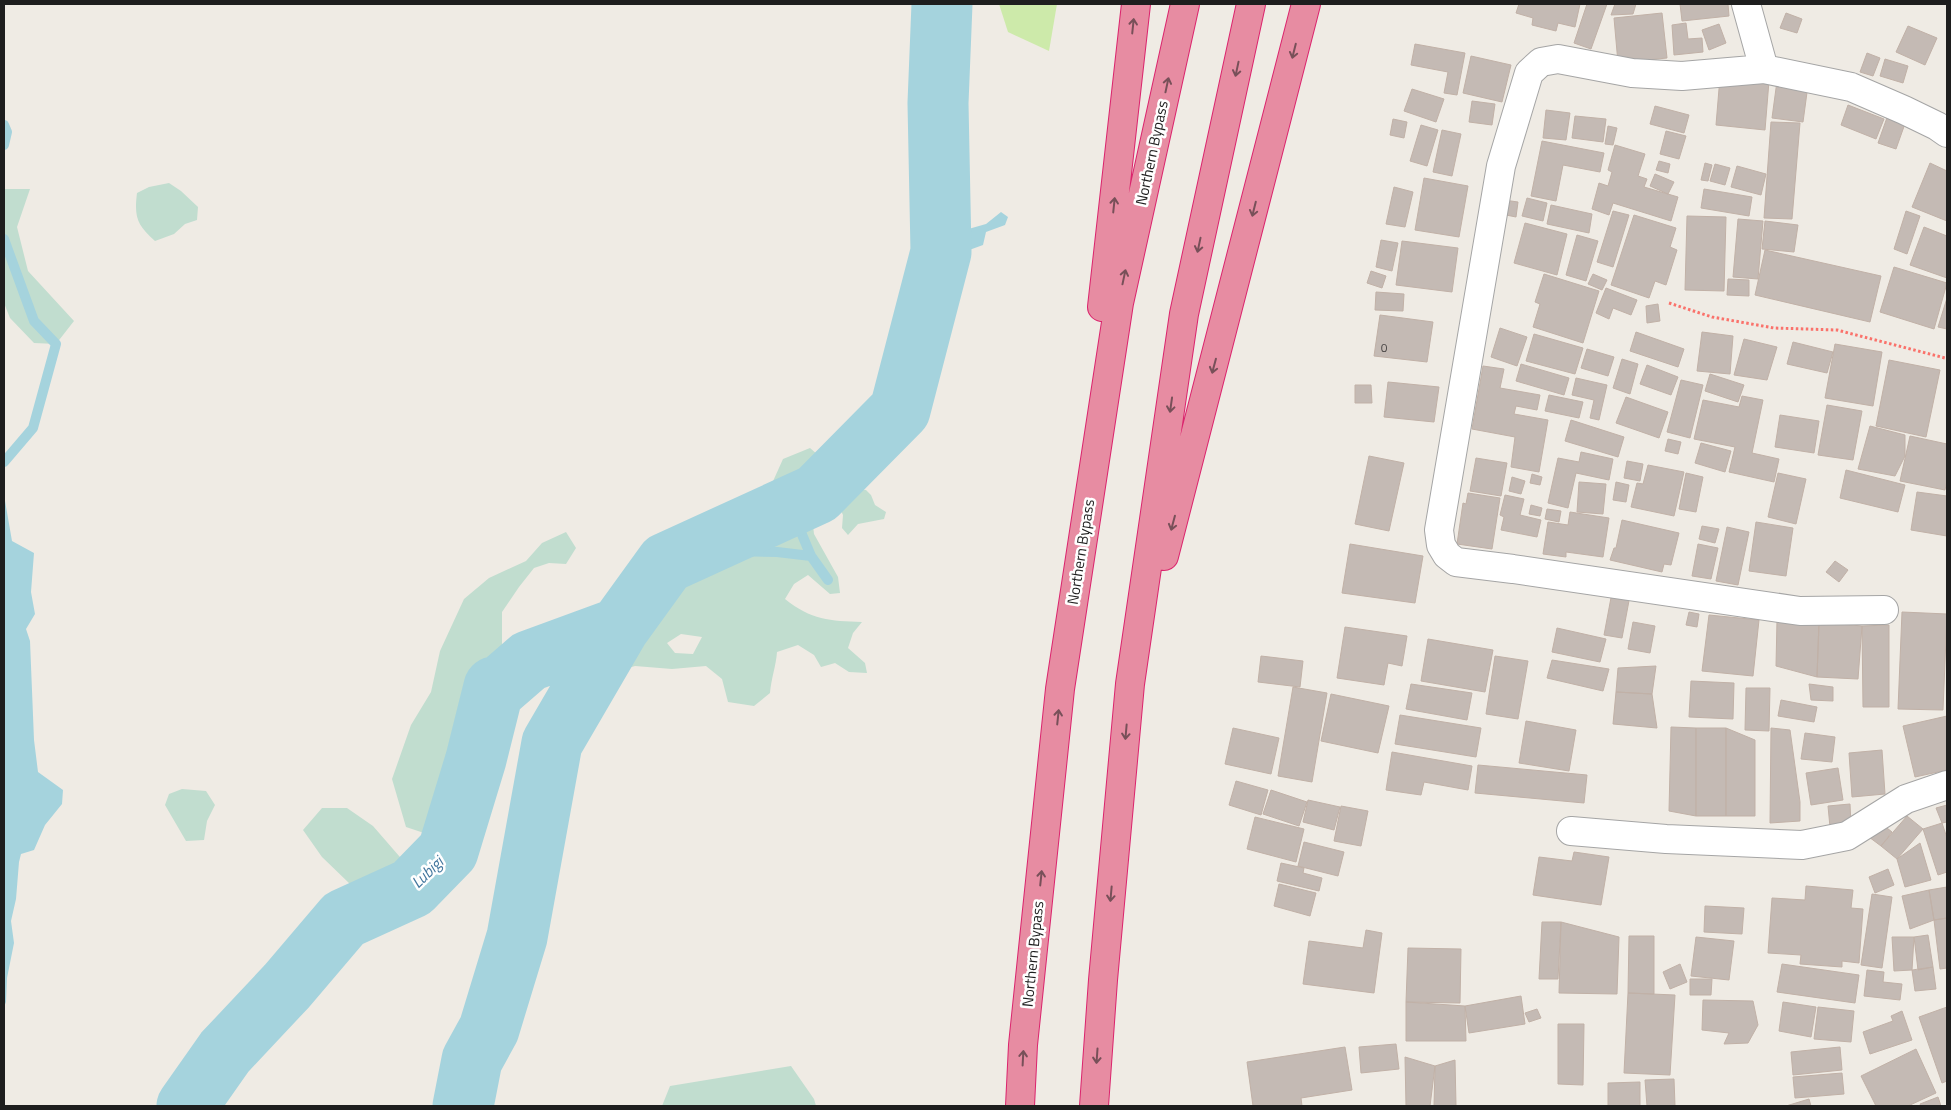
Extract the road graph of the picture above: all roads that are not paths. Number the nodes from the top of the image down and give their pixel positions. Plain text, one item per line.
1 (1136, 4) edge
2 (1184, 4) edge
3 (1251, 4) edge
4 (1306, 4) edge
5 (1746, 4) edge
6 (1764, 69) junction
7 (1947, 133) edge
8 (1884, 610) dead end
9 (1130, 684) junction
10 (1060, 689) junction
11 (1947, 785) edge
12 (1571, 831) dead end
13 (1020, 1106) edge
14 (1094, 1106) edge

10 -> 1 highway
10 -> 2 highway, Northern Bypass
3 -> 9 highway
4 -> 9 highway
5 - 6 street
6 - 7 street
6 - 8 street
9 -> 14 highway
13 -> 10 highway, Northern Bypass
11 - 12 street

